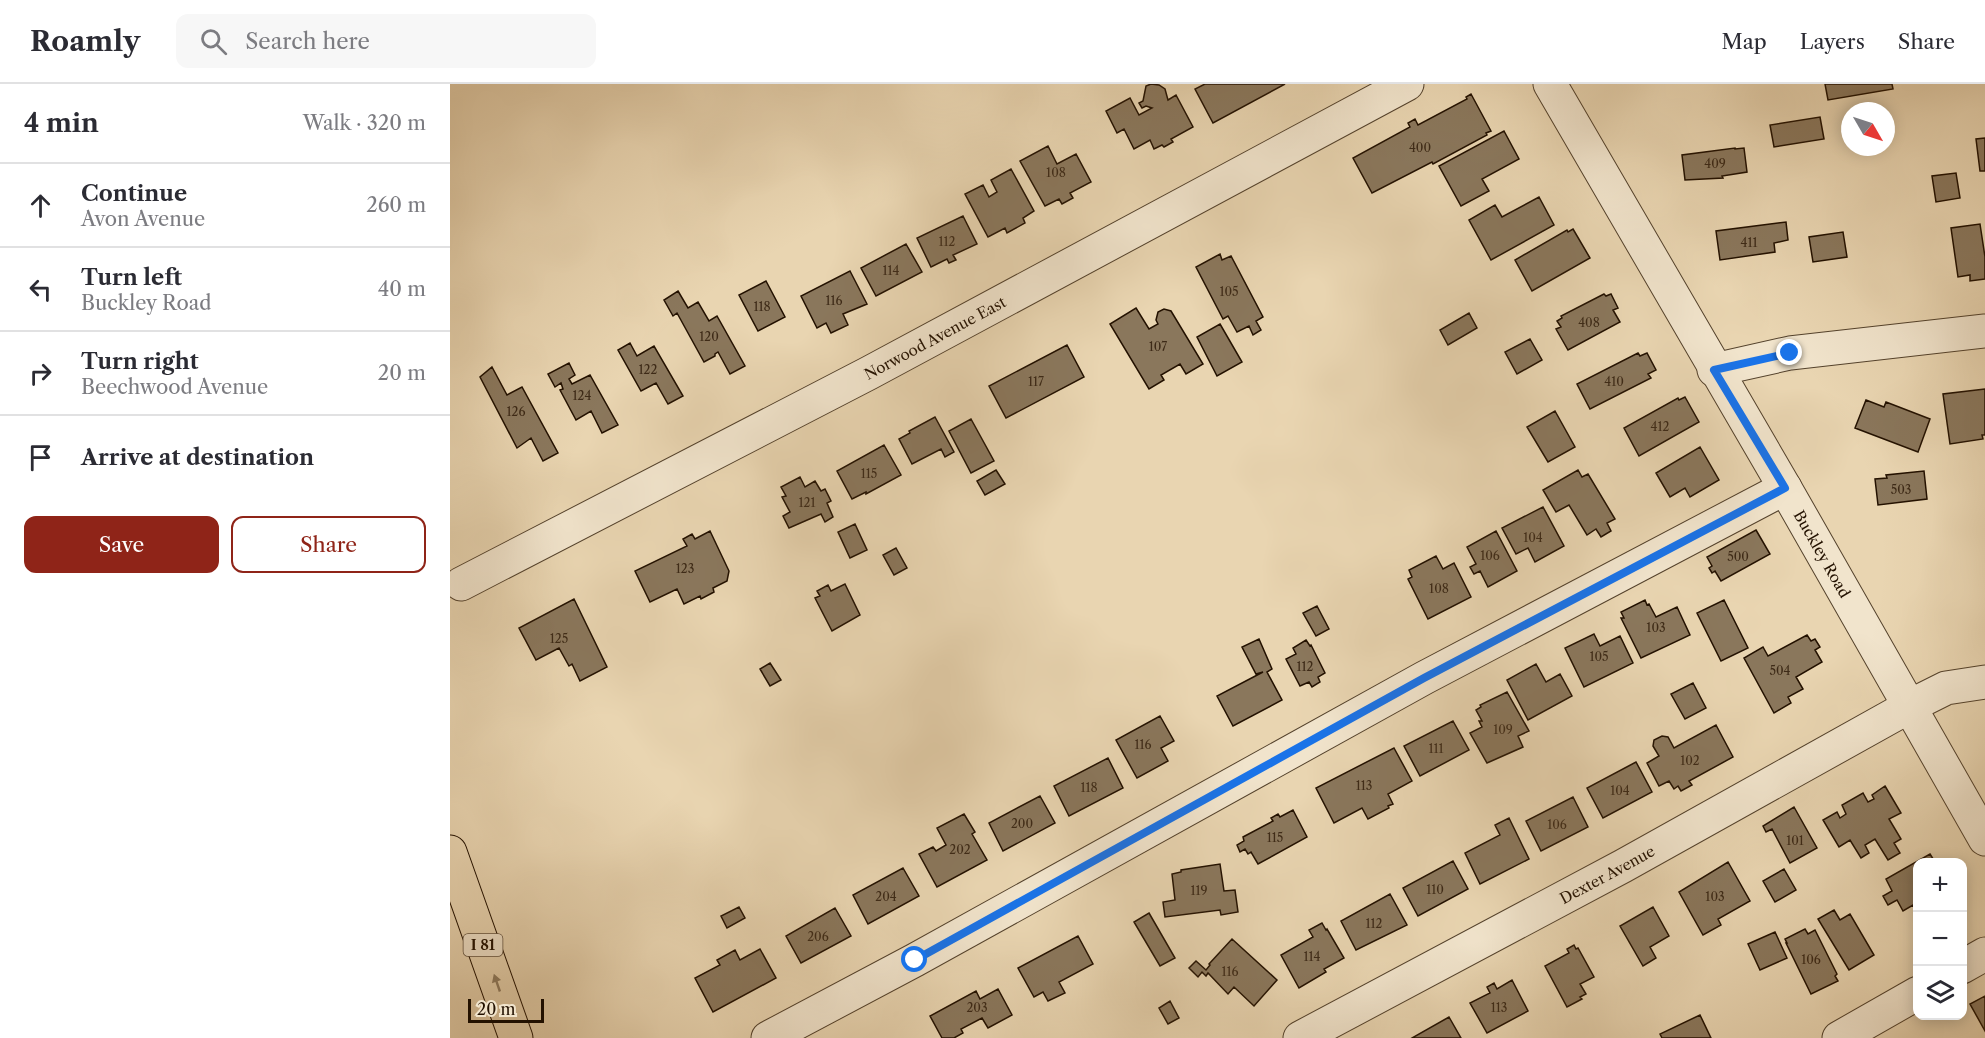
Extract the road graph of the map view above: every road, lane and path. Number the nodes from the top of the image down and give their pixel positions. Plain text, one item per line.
1 (1407, 84) edge
2 (1550, 84) edge
3 (1985, 331) edge
4 (1714, 370) junction
5 (1785, 488) junction
6 (461, 584) dead end
7 (1985, 682) edge
8 (1910, 706) junction
9 (1985, 838) edge
10 (450, 852) edge
11 (1985, 954) edge
12 (1964, 966) edge
13 (1913, 995) edge
14 (516, 1038) edge
15 (768, 1038) edge
16 (1300, 1038) edge
17 (1839, 1038) edge

1 - 6 street, Norwood Avenue East
2 - 4 street, Buckley Road
3 - 4 street
4 - 5 street, Buckley Road
5 - 8 street, Buckley Road
5 - 15 street
7 - 8 street, Dexter Avenue
8 - 9 street, Buckley Road
8 - 16 street, Dexter Avenue
14 -> 10 highway, I 81
11 - 12 street
13 - 17 street

